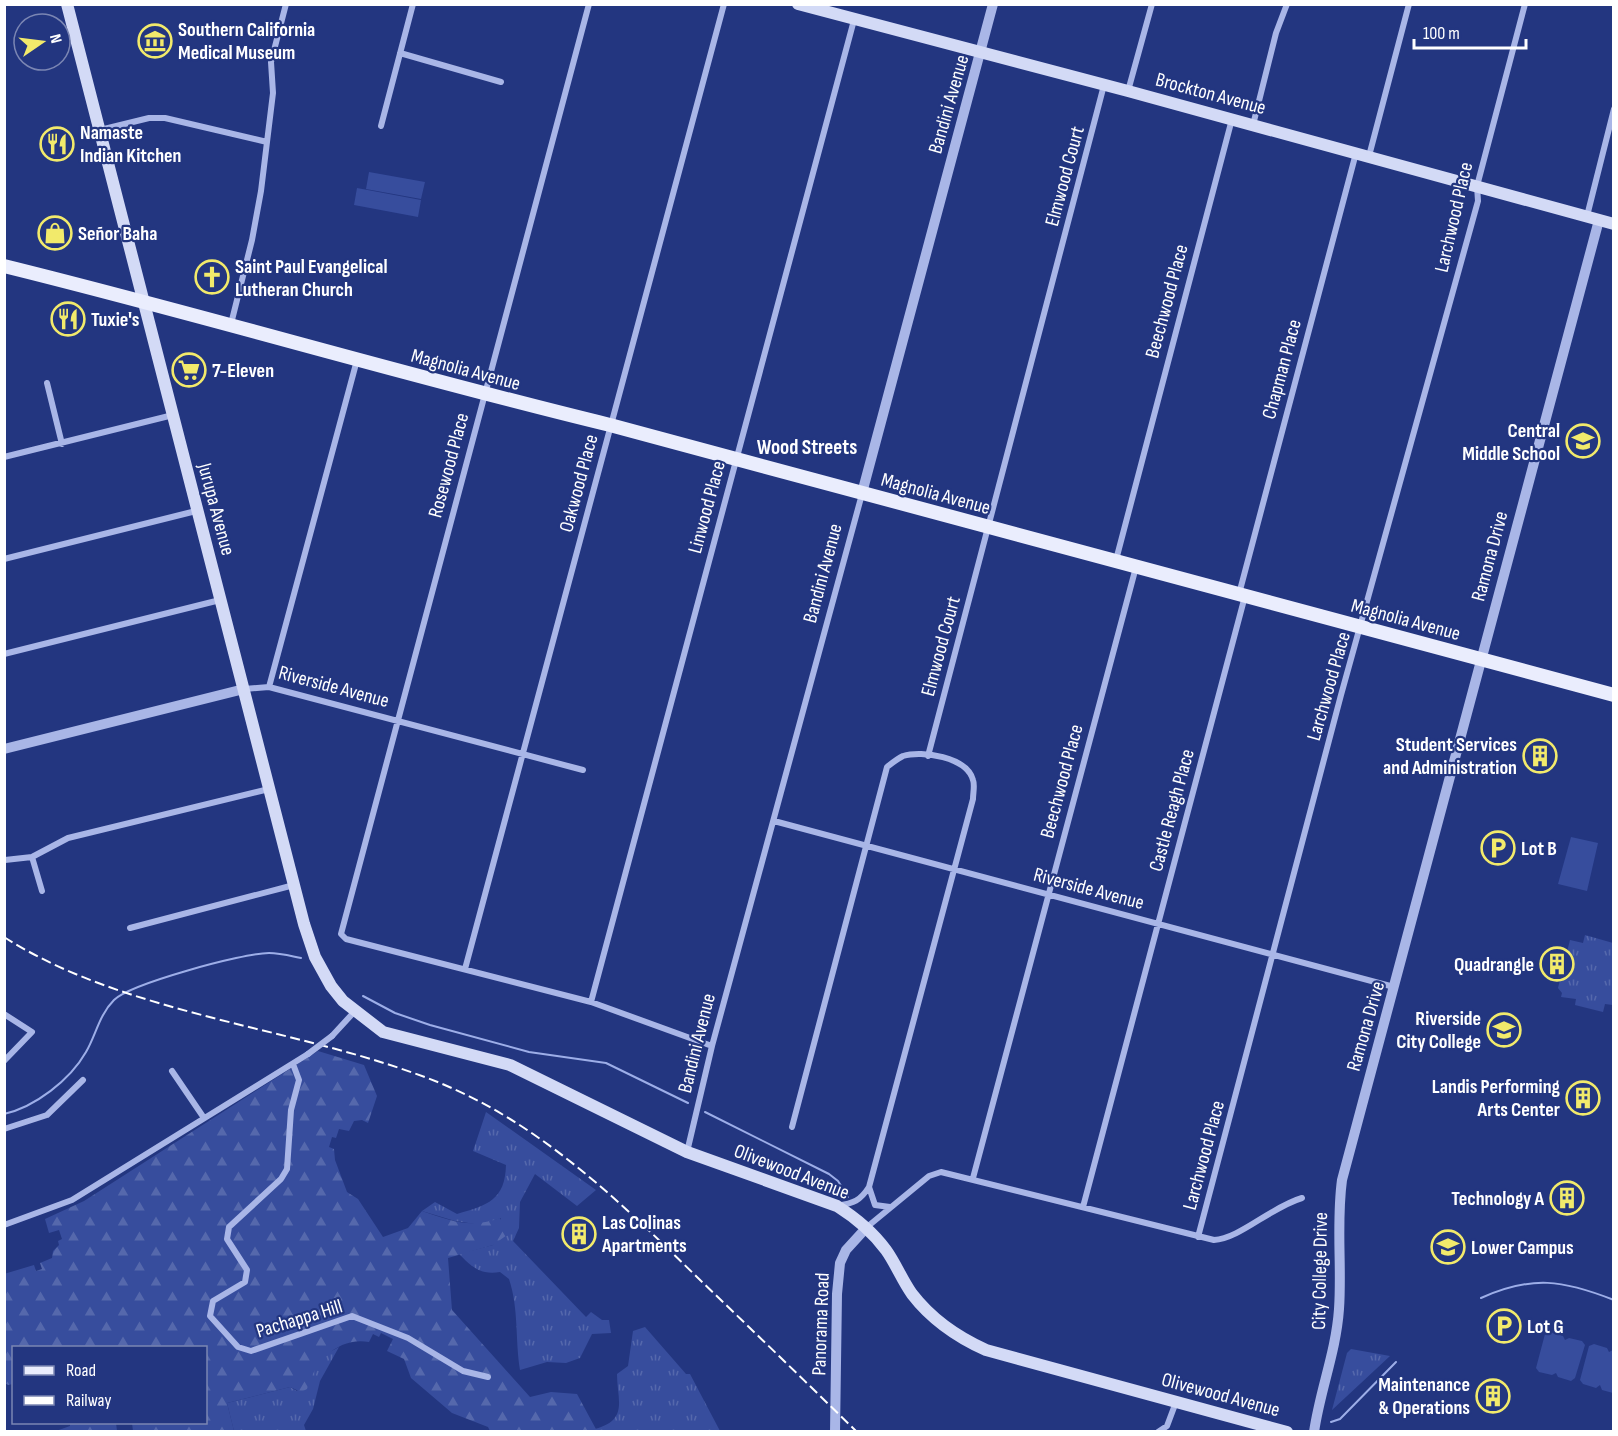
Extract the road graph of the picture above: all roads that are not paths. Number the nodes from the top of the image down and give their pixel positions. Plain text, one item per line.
1 (67, 4) edge
2 (286, 4) edge
3 (413, 4) edge
4 (589, 4) edge
5 (724, 4) edge
6 (798, 4) edge
7 (993, 4) edge
8 (1152, 4) edge
9 (1287, 4) edge
10 (1409, 4) edge
11 (1524, 4) edge
12 (821, 8) edge
13 (854, 20) junction
14 (400, 53) junction
15 (982, 53) junction
16 (501, 82) dead end
17 (1104, 85) junction
18 (1128, 91) junction
19 (1614, 109) edge
20 (1232, 119) junction
21 (1253, 125) junction
22 (381, 126) dead end
23 (100, 130) junction
24 (267, 142) junction
25 (1362, 154) junction
26 (1477, 186) junction
27 (1593, 218) junction
28 (1614, 224) edge
29 (4, 266) edge
30 (145, 301) junction
31 (231, 324) junction
32 (357, 360) junction
33 (47, 384) dead end
34 (484, 394) junction
35 (173, 415) junction
36 (610, 425) junction
37 (62, 444) junction
38 (4, 457) edge
39 (736, 459) junction
40 (862, 493) junction
41 (196, 511) junction
42 (988, 527) junction
43 (4, 559) edge
44 (1116, 561) junction
45 (1137, 567) junction
46 (1242, 595) junction
47 (220, 600) junction
48 (1362, 627) junction
49 (4, 654) edge
50 (1481, 659) junction
51 (269, 687) junction
52 (244, 689) junction
53 (1614, 695) edge
54 (396, 721) junction
55 (4, 749) edge
56 (522, 754) junction
57 (928, 756) junction
58 (583, 770) dead end
59 (270, 789) junction
60 (774, 821) junction
61 (865, 847) junction
62 (32, 857) junction
63 (5, 860) edge
64 (954, 869) junction
65 (294, 885) junction
66 (42, 891) dead end
67 (1047, 896) junction
68 (1157, 925) junction
69 (130, 928) dead end
70 (1274, 955) junction
71 (465, 969) junction
72 (1395, 987) junction
73 (591, 1002) junction
74 (355, 1011) junction
75 (4, 1014) edge
76 (712, 1046) junction
77 (4, 1061) edge
78 (293, 1064) junction
79 (172, 1071) dead end
80 (83, 1080) dead end
81 (204, 1118) junction
82 (792, 1127) dead end
83 (4, 1129) edge
84 (687, 1152) junction
85 (973, 1178) junction
86 (1342, 1180) joint
87 (869, 1187) junction
88 (1302, 1198) dead end
89 (837, 1206) junction
90 (891, 1207) junction
91 (1083, 1207) junction
92 (4, 1225) edge
93 (867, 1227) junction
94 (1198, 1237) junction
95 (488, 1377) dead end
96 (1176, 1401) junction
97 (835, 1431) edge
98 (1158, 1431) edge
99 (1287, 1431) edge
100 (1314, 1431) edge

1 - 23 main road, Jurupa Avenue
2 - 24 street
3 - 14 street
4 - 34 street, Rosewood Place
5 - 36 street, Oakwood Place
6 - 12 main road, Brockton Avenue
7 - 15 street, Bandini Avenue
8 - 18 street
9 - 21 street
10 - 25 street, Chapman Place
11 - 26 street, Larchwood Place
12 - 13 main road, Brockton Avenue
13 - 15 main road, Brockton Avenue
13 - 39 street, Linwood Place
14 - 16 street
14 - 22 street
15 - 17 main road, Brockton Avenue
15 - 40 street, Bandini Avenue
17 - 18 main road, Brockton Avenue
17 - 42 street, Elmwood Court
18 - 20 main road, Brockton Avenue
19 - 27 street, Ramona Drive
20 - 21 main road, Brockton Avenue
20 - 44 street, Beechwood Place
21 - 25 main road, Brockton Avenue
23 - 24 street
23 - 30 main road, Jurupa Avenue
24 - 31 street
25 - 26 main road, Brockton Avenue
25 - 46 street, Chapman Place
26 - 27 main road, Brockton Avenue
26 - 48 street, Larchwood Place
27 - 28 main road, Brockton Avenue
27 - 50 street, Ramona Drive
29 - 30 main road, Magnolia Avenue
30 - 31 main road, Magnolia Avenue
30 - 35 main road, Jurupa Avenue
31 - 32 main road, Magnolia Avenue
32 - 34 main road, Magnolia Avenue
32 - 51 street
33 - 37 street
34 - 36 main road, Magnolia Avenue
34 - 54 street, Rosewood Place
35 - 37 street
35 - 41 main road, Jurupa Avenue
36 - 39 main road, Magnolia Avenue
36 - 56 street, Oakwood Place
37 - 38 street
39 - 40 main road, Magnolia Avenue
39 - 73 street, Linwood Place
40 - 42 main road, Magnolia Avenue
40 - 60 street, Bandini Avenue
41 - 43 street
41 - 47 main road, Jurupa Avenue
42 - 44 main road, Magnolia Avenue
42 - 57 street, Elmwood Court
44 - 45 main road, Magnolia Avenue
45 - 46 main road, Magnolia Avenue
45 - 67 street, Beechwood Place
46 - 48 main road, Magnolia Avenue
46 - 68 street, Castle Reagh Place
47 - 49 street
47 - 52 main road, Jurupa Avenue
48 - 50 main road, Magnolia Avenue
48 - 70 street, Larchwood Place
50 - 53 main road, Magnolia Avenue
50 - 72 street, Ramona Drive
51 - 52 street, Riverside Avenue
51 - 54 street, Riverside Avenue
52 - 55 street, Riverside Avenue
52 - 59 main road, Jurupa Avenue
54 - 56 street, Riverside Avenue
54 - 71 street, Rosewood Place
56 - 58 street, Riverside Avenue
56 - 71 street, Oakwood Place
57 - 61 street
57 - 64 street
59 - 62 street
59 - 65 main road, Jurupa Avenue
60 - 61 street, Riverside Avenue
60 - 76 street, Bandini Avenue
61 - 64 street, Riverside Avenue
61 - 82 street
62 - 63 street
62 - 66 street
64 - 67 street, Riverside Avenue
64 - 87 street
65 - 69 street
65 - 74 main road, Jurupa Avenue
67 - 68 street, Riverside Avenue
67 - 85 street, Beechwood Place
68 - 70 street, Riverside Avenue
68 - 91 street, Castle Reagh Place
70 - 72 street, Riverside Avenue
70 - 94 street, Larchwood Place
71 - 73 street
72 - 86 street, Ramona Drive
73 - 76 street
74 - 78 street, bridge
74 - 84 main road, Olivewood Avenue
75 - 77 street
76 - 84 street, Bandini Avenue
78 - 81 street
78 - 95 street, Pachappa Hill
79 - 81 street
80 - 83 street
81 - 92 street
84 - 89 main road, Olivewood Avenue
85 - 90 street
85 - 91 street
86 - 100 street, City College Drive
87 - 89 street
87 - 90 street
88 - 94 street
89 - 93 main road, Olivewood Avenue
90 - 93 street
91 - 94 street
93 - 96 main road, Olivewood Avenue
93 - 97 street, Panorama Road
96 - 98 street
96 - 99 main road, Olivewood Avenue

